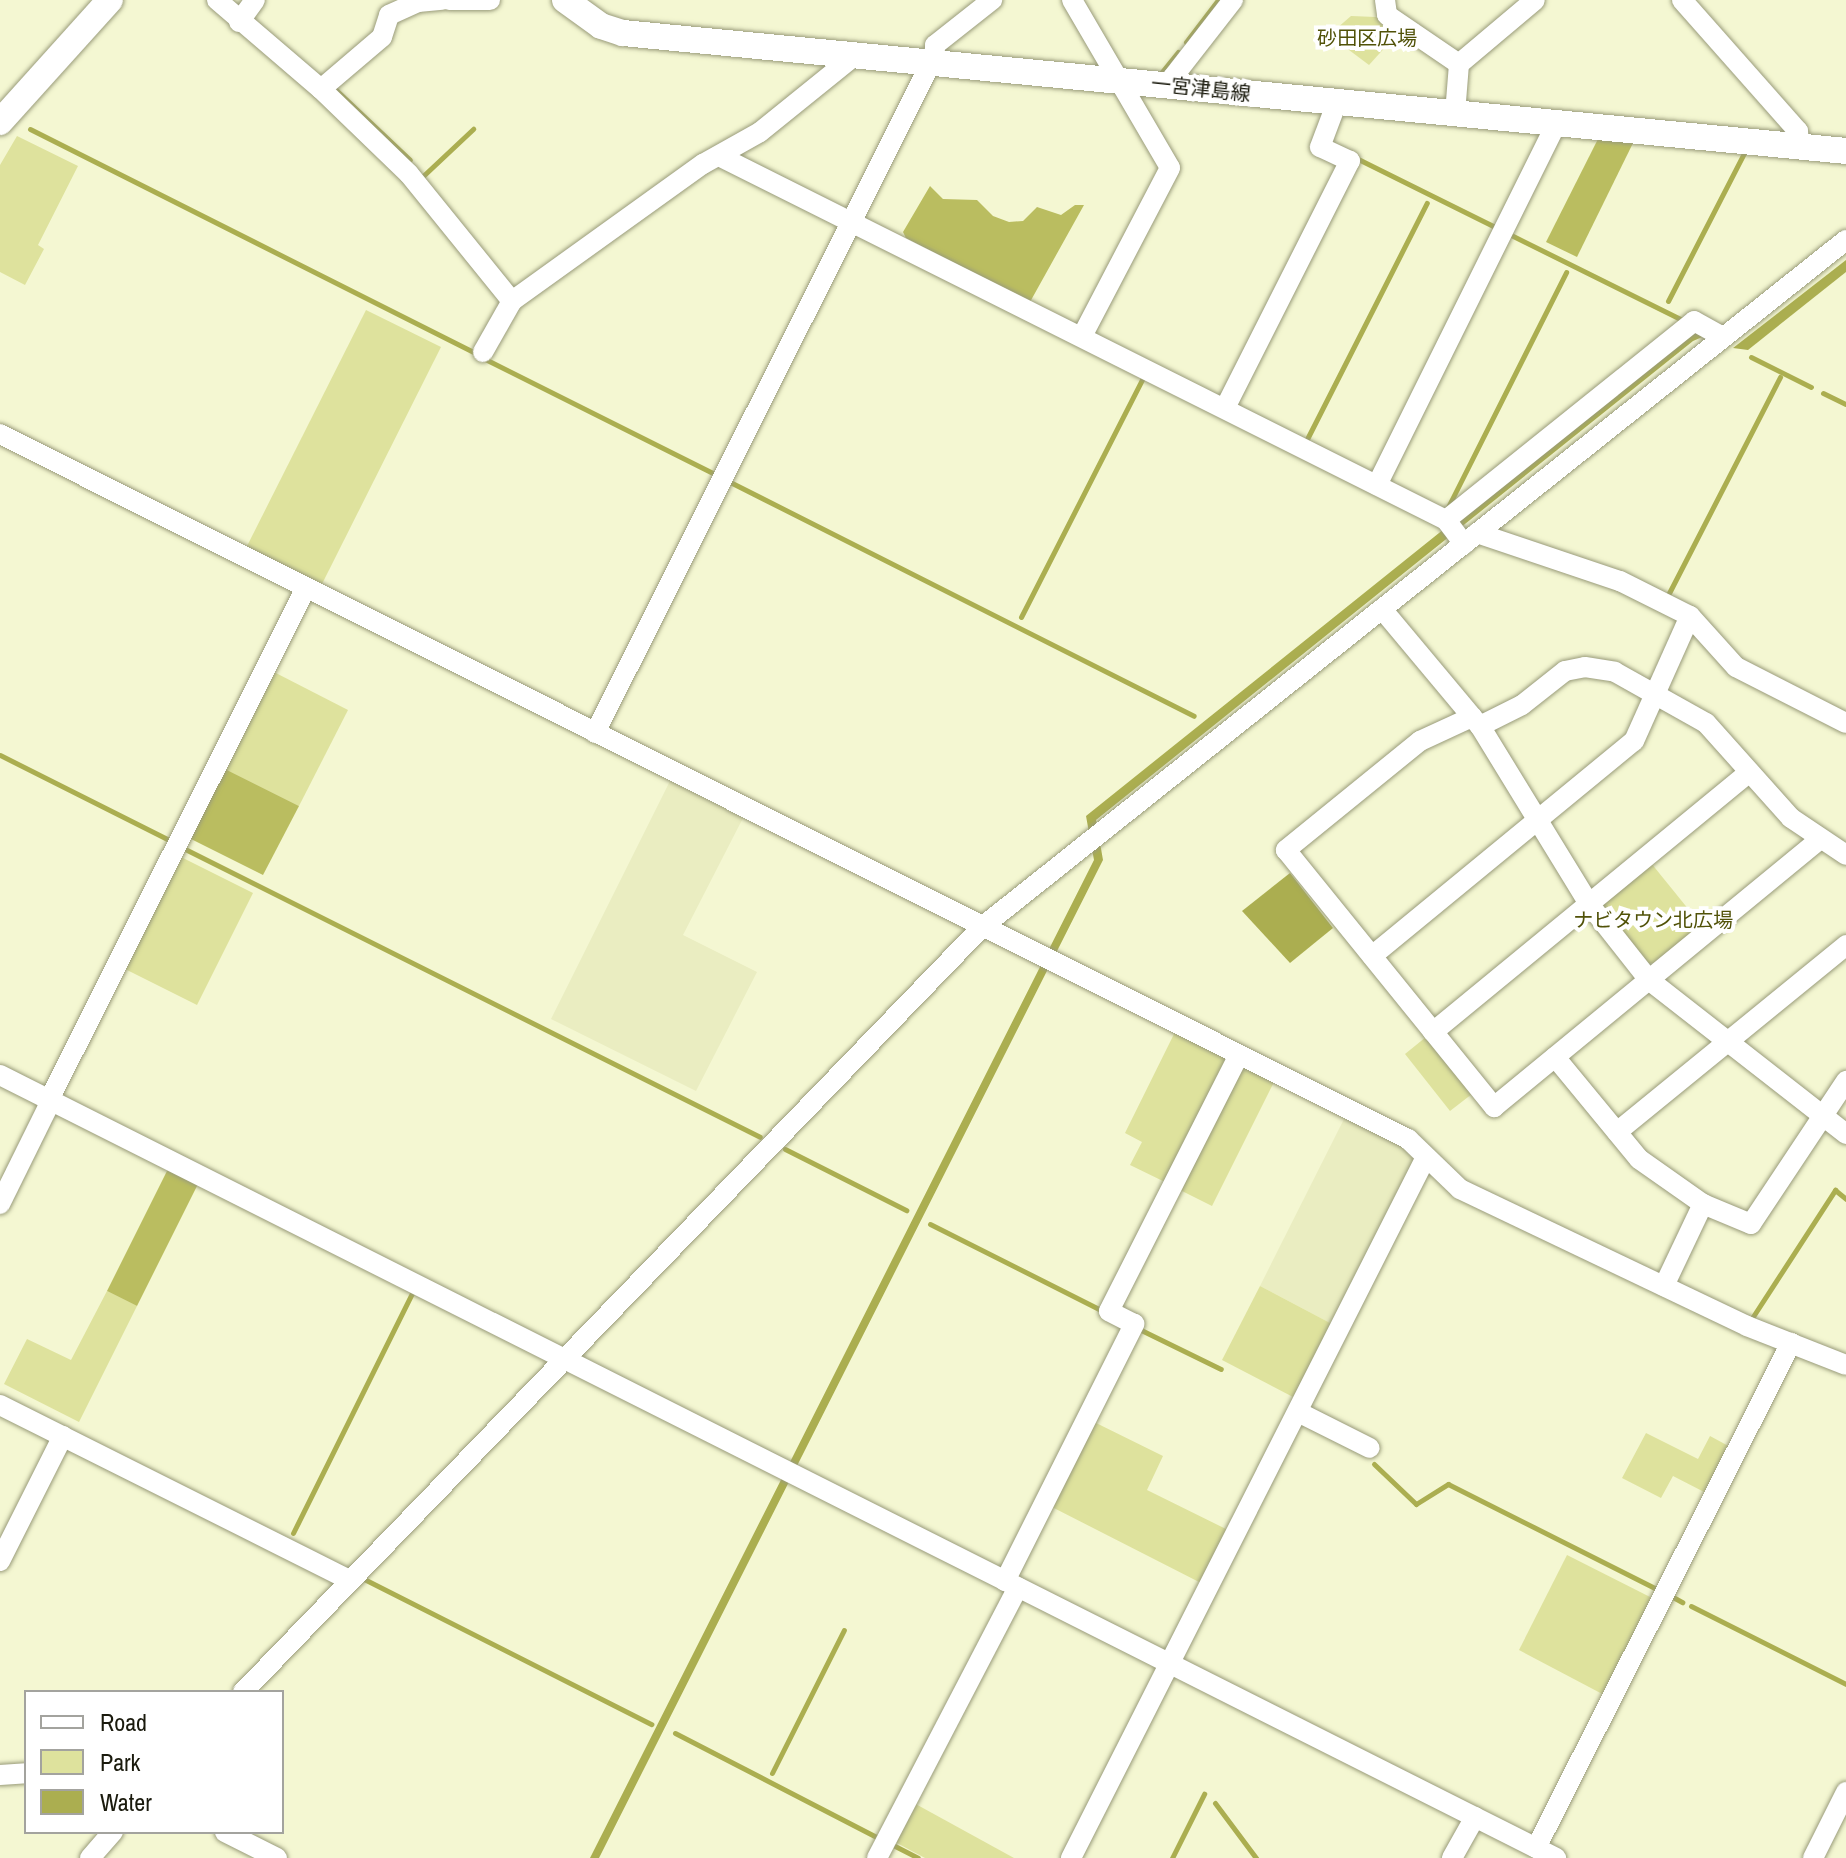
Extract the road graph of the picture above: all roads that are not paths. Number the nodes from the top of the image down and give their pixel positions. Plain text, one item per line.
1 (110, 0) edge
2 (217, 0) edge
3 (255, 0) edge
4 (442, 0) edge
5 (449, 0) edge
6 (490, 0) edge
7 (565, 0) edge
8 (992, 0) edge
9 (1072, 0) edge
10 (1233, 0) edge
11 (1385, 0) edge
12 (1535, 0) edge
13 (1682, 0) edge
14 (239, 22) junction
15 (853, 57) junction
16 (1459, 64) junction
17 (932, 65) junction
18 (1118, 80) junction
19 (1173, 85) junction
20 (321, 89) junction
21 (1337, 102) junction
22 (1455, 114) junction
23 (0, 122) edge
24 (1556, 124) junction
25 (1799, 147) junction
26 (1846, 151) edge
27 (721, 157) junction
28 (852, 220) junction
29 (1846, 240) edge
30 (512, 301) junction
31 (1082, 336) junction
32 (1723, 337) junction
33 (483, 352) dead end
34 (1225, 408) junction
35 (0, 434) edge
36 (1377, 485) junction
37 (1458, 531) junction
38 (306, 588) junction
39 (1382, 609) junction
40 (1690, 616) junction
41 (1656, 693) junction
42 (1476, 721) junction
43 (1846, 723) edge
44 (595, 733) junction
45 (1748, 773) junction
46 (1537, 821) junction
47 (1820, 839) junction
48 (1846, 855) edge
49 (1589, 904) junction
50 (982, 927) junction
51 (1846, 945) edge
52 (1372, 956) junction
53 (1649, 980) junction
54 (1433, 1032) junction
55 (1728, 1041) junction
56 (1239, 1055) junction
57 (1555, 1057) junction
58 (0, 1075) edge
59 (1846, 1081) edge
60 (50, 1100) junction
61 (1823, 1116) junction
62 (1617, 1132) junction
63 (1846, 1134) edge
64 (1426, 1157) junction
65 (0, 1204) edge
66 (1703, 1204) junction
67 (1664, 1286) junction
68 (1791, 1343) junction
69 (563, 1359) junction
70 (1846, 1365) edge
71 (0, 1405) edge
72 (1298, 1412) junction
73 (63, 1436) junction
74 (1370, 1448) dead end
75 (0, 1561) edge
76 (350, 1580) junction
77 (1011, 1584) junction
78 (1170, 1664) junction
79 (245, 1690) edge
80 (24, 1773) edge
81 (0, 1775) edge
82 (1846, 1792) edge
83 (1475, 1817) junction
84 (111, 1834) edge
85 (229, 1834) edge
86 (1536, 1848) junction
87 (90, 1858) edge
88 (277, 1858) edge
89 (877, 1858) edge
90 (1071, 1858) edge
91 (1452, 1858) edge
92 (1556, 1858) edge
93 (1813, 1858) edge

1 - 23 main road
2 - 14 street
3 - 14 street
4 - 20 street
5 - 6 street
7 - 15 main road, 一宮津島線
8 - 17 street
9 - 18 street
10 - 19 street
11 - 16 street
12 - 16 street
13 - 25 street
14 - 20 street
15 - 17 main road, 一宮津島線
15 - 27 street
16 - 22 street
17 - 18 main road, 一宮津島線
17 - 28 street
18 - 19 main road, 一宮津島線
18 - 31 street
19 - 21 main road, 一宮津島線
20 - 30 street
21 - 22 main road, 一宮津島線
21 - 34 street
22 - 24 main road, 一宮津島線
24 - 25 main road, 一宮津島線
24 - 36 street
25 - 26 main road, 一宮津島線
27 - 28 street
27 - 30 street
28 - 31 street
28 - 44 street
29 - 32 street
30 - 33 street
31 - 34 street
32 - 37 street
32 - 37 street
34 - 36 street
35 - 38 street
36 - 37 street
37 - 39 street
37 - 40 street
38 - 44 street
38 - 60 street
39 - 42 street
39 - 50 street
40 - 41 street
40 - 43 street
41 - 42 street
41 - 45 street
41 - 46 street
42 - 46 street
42 - 52 street
44 - 50 street
45 - 47 street
45 - 49 street
46 - 49 street
46 - 52 street
47 - 48 street
47 - 53 street
49 - 53 street
49 - 54 street
50 - 56 street
50 - 69 street
51 - 55 street
52 - 54 street
53 - 55 street
53 - 57 street
54 - 57 street
55 - 61 street
55 - 62 street
56 - 64 street
56 - 77 street
57 - 62 street
58 - 60 street
59 - 61 street
60 - 65 street
60 - 69 street
61 - 63 street
61 - 66 street
62 - 66 street
64 - 67 street
64 - 72 street
66 - 67 street
67 - 68 street
68 - 70 street
68 - 86 street
69 - 76 street
69 - 77 street
71 - 73 street
72 - 74 street
72 - 78 street
73 - 75 street
73 - 76 street
76 - 79 street
77 - 78 street
77 - 89 street
78 - 83 street
78 - 90 street
80 - 81 street
82 - 93 street
83 - 86 street
83 - 91 street
84 - 87 street
85 - 88 street
86 - 92 street

